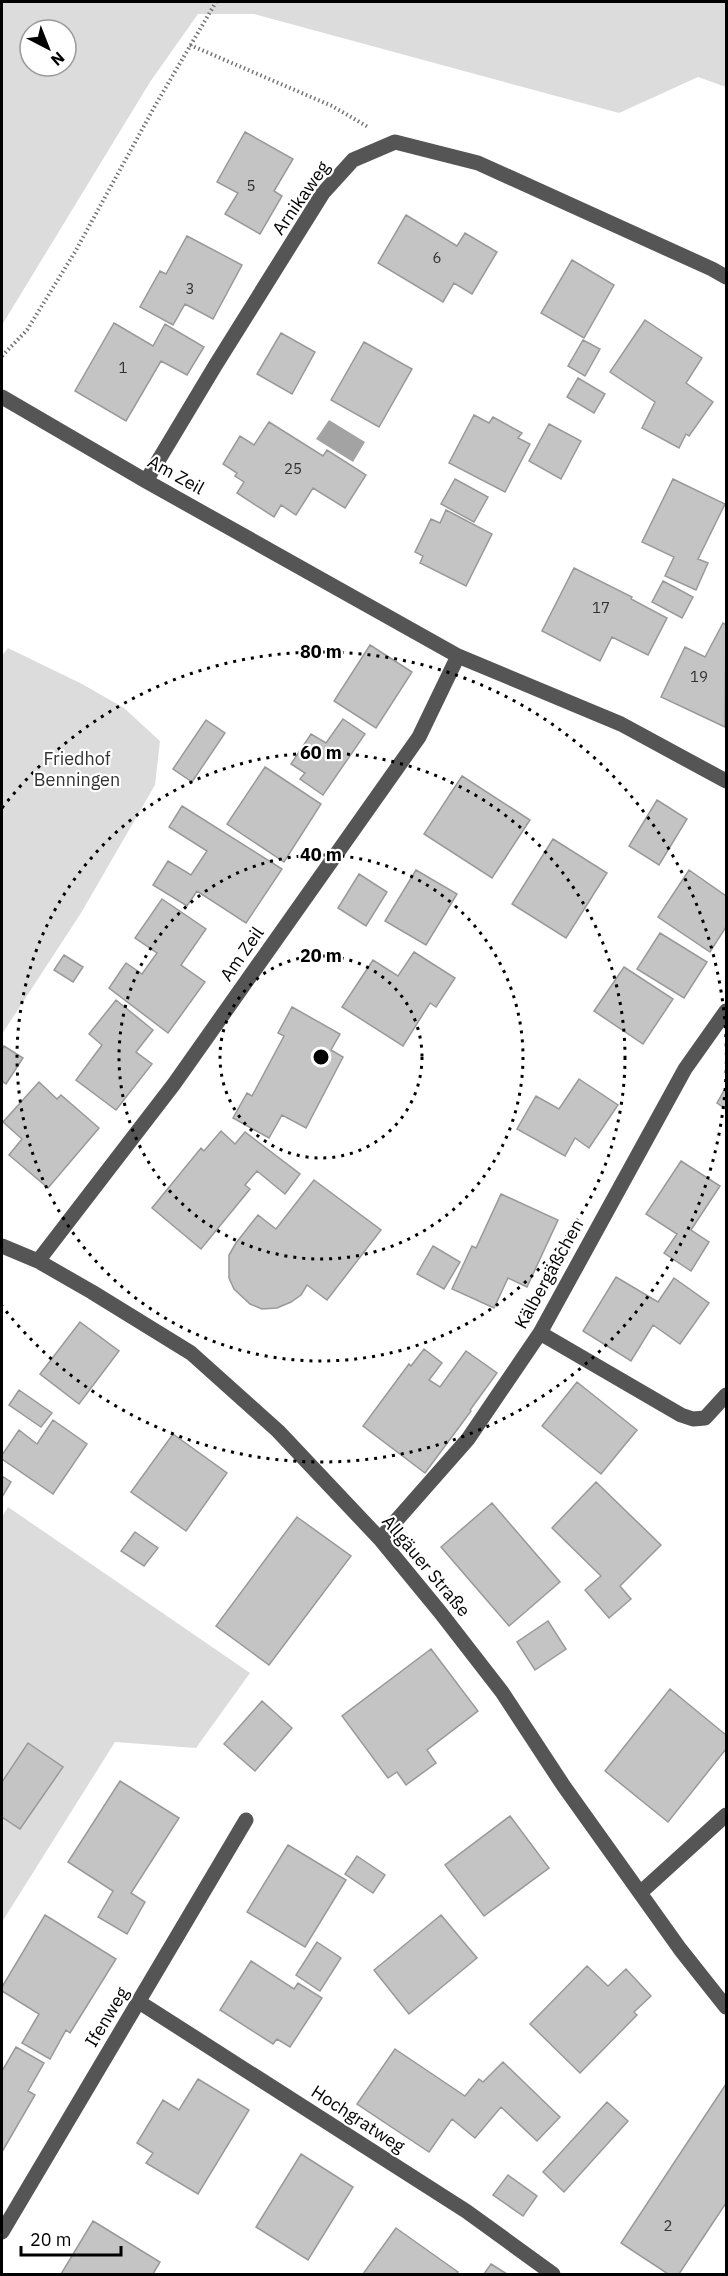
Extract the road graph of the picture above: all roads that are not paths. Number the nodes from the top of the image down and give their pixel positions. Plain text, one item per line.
1 (726, 277) edge
2 (2, 397) edge
3 (146, 481) junction
4 (458, 656) junction
5 (726, 781) edge
6 (726, 1011) edge
7 (2, 1246) edge
8 (38, 1261) junction
9 (540, 1333) junction
10 (726, 1395) edge
11 (380, 1539) junction
12 (726, 1815) edge
13 (246, 1820) dead end
14 (640, 1893) junction
15 (139, 2002) junction
16 (726, 2007) edge
17 (2, 2232) edge
18 (553, 2274) edge

1 - 3 street, Arnikaweg
2 - 3 street, Am Zeil
3 - 4 street, Am Zeil
4 - 5 street, Am Zeil
4 - 8 street, Am Zeil
6 - 9 street, Kälbergäßchen
7 - 8 street, Allgäuer Straße
8 - 11 street, Allgäuer Straße
9 - 10 street
9 - 11 street, Kälbergäßchen
11 - 14 street, Allgäuer Straße
12 - 14 street
13 - 15 street, Ifenweg
14 - 16 street, Allgäuer Straße
15 - 17 street, Ifenweg
15 - 18 street, Hochgratweg

